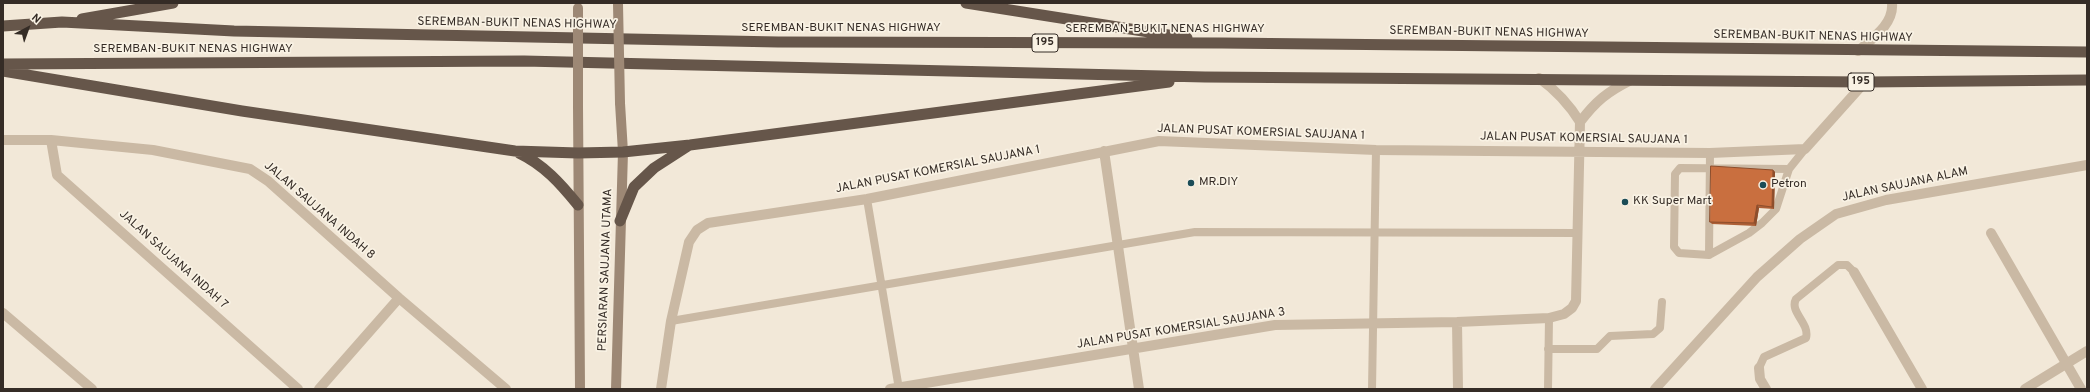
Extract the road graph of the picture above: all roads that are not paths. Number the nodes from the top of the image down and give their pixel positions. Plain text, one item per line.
1 (173, 3) edge
2 (966, 3) edge
3 (1892, 3) edge
4 (618, 4) edge
5 (578, 6) edge
6 (62, 22) junction
7 (3, 26) edge
8 (1222, 43) junction
9 (1858, 51) junction
10 (2087, 52) edge
11 (3, 64) edge
12 (3, 71) edge
13 (1205, 77) junction
14 (1539, 78) junction
15 (1634, 79) junction
16 (2087, 80) edge
17 (1865, 82) junction
18 (1580, 122) junction
19 (3, 140) edge
20 (51, 140) junction
21 (690, 145) junction
22 (1805, 149) junction
23 (1376, 150) junction
24 (515, 151) junction
25 (1104, 151) junction
26 (1580, 151) junction
27 (623, 152) junction
28 (578, 153) junction
29 (1710, 153) junction
30 (2087, 165) edge
31 (1709, 167) junction
32 (1789, 169) junction
33 (867, 199) junction
34 (578, 205) junction
35 (620, 220) junction
36 (1375, 232) junction
37 (1577, 233) junction
38 (1991, 233) dead end
39 (1118, 245) junction
40 (1709, 255) junction
41 (1854, 272) joint
42 (882, 285) junction
43 (399, 298) junction
44 (1662, 302) dead end
45 (3, 313) edge
46 (1549, 318) junction
47 (671, 321) junction
48 (1374, 322) junction
49 (1457, 322) junction
50 (1133, 348) junction
51 (1548, 349) junction
52 (2087, 351) edge
53 (2066, 364) junction
54 (1759, 368) joint
55 (896, 388) edge
56 (92, 389) edge
57 (298, 389) edge
58 (319, 389) edge
59 (506, 389) edge
60 (580, 389) edge
61 (616, 389) edge
62 (660, 389) edge
63 (1139, 389) edge
64 (1372, 389) edge
65 (1458, 389) edge
66 (1548, 389) edge
67 (1655, 389) edge
68 (1766, 389) edge
69 (1922, 389) edge
70 (2025, 389) edge
71 (2081, 389) edge

1 - 6 highway
2 - 8 highway
3 - 9 street
4 - 27 main road, PERSIARAN SAUJANA UTAMA, bridge
5 - 28 main road, PERSIARAN SAUJANA UTAMA, bridge
6 - 7 highway, SEREMBAN-BUKIT NENAS HIGHWAY / 195
6 - 8 highway, SEREMBAN-BUKIT NENAS HIGHWAY / 195
8 - 9 highway, SEREMBAN-BUKIT NENAS HIGHWAY / 195
9 - 10 highway, SEREMBAN-BUKIT NENAS HIGHWAY / 195
11 - 13 highway, SEREMBAN-BUKIT NENAS HIGHWAY / 195
12 - 24 highway
13 - 14 highway, SEREMBAN-BUKIT NENAS HIGHWAY / 195
13 - 21 highway
14 - 15 highway, SEREMBAN-BUKIT NENAS HIGHWAY / 195
14 - 18 street
15 - 17 highway, SEREMBAN-BUKIT NENAS HIGHWAY / 195
15 - 18 street
16 - 17 highway, SEREMBAN-BUKIT NENAS HIGHWAY / 195
17 - 22 street
18 - 26 street
19 - 20 street, JALAN SAUJANA INDAH 8
20 - 43 street, JALAN SAUJANA INDAH 8
20 - 57 street, JALAN SAUJANA INDAH 7
21 - 27 highway
21 - 35 highway
22 - 29 street, JALAN PUSAT KOMERSIAL SAUJANA 1
22 - 32 lane
23 - 25 street, JALAN PUSAT KOMERSIAL SAUJANA 1
23 - 26 street, JALAN PUSAT KOMERSIAL SAUJANA 1
23 - 36 lane
24 - 28 highway
24 - 34 highway
25 - 33 street, JALAN PUSAT KOMERSIAL SAUJANA 1
25 - 39 street
26 - 29 street, JALAN PUSAT KOMERSIAL SAUJANA 1
26 - 37 street
27 - 28 highway
27 - 35 main road, PERSIARAN SAUJANA UTAMA
28 - 34 main road, PERSIARAN SAUJANA UTAMA
29 - 31 lane
30 - 67 street, JALAN SAUJANA ALAM
31 - 32 lane
31 - 40 lane
31 - 40 lane
32 - 40 lane
33 - 42 lane
33 - 47 street, JALAN PUSAT KOMERSIAL SAUJANA 1
34 - 60 main road, PERSIARAN SAUJANA UTAMA
35 - 61 main road, PERSIARAN SAUJANA UTAMA
36 - 37 lane
36 - 39 lane
36 - 48 lane
37 - 46 street, JALAN PUSAT KOMERSIAL SAUJANA 3
38 - 53 street
39 - 42 lane
39 - 50 street
41 - 54 lane
41 - 69 street
42 - 47 lane
42 - 55 lane
43 - 58 street
43 - 59 street, JALAN SAUJANA INDAH 8
44 - 51 lane
45 - 56 street
46 - 49 street, JALAN PUSAT KOMERSIAL SAUJANA 3
46 - 51 lane
47 - 62 street, JALAN PUSAT KOMERSIAL SAUJANA 1
48 - 49 street, JALAN PUSAT KOMERSIAL SAUJANA 3
48 - 50 street, JALAN PUSAT KOMERSIAL SAUJANA 3
48 - 64 lane
49 - 65 street
50 - 55 street, JALAN PUSAT KOMERSIAL SAUJANA 3
50 - 63 street
51 - 66 lane
52 - 53 street
53 - 70 street
53 - 71 street
54 - 68 street

